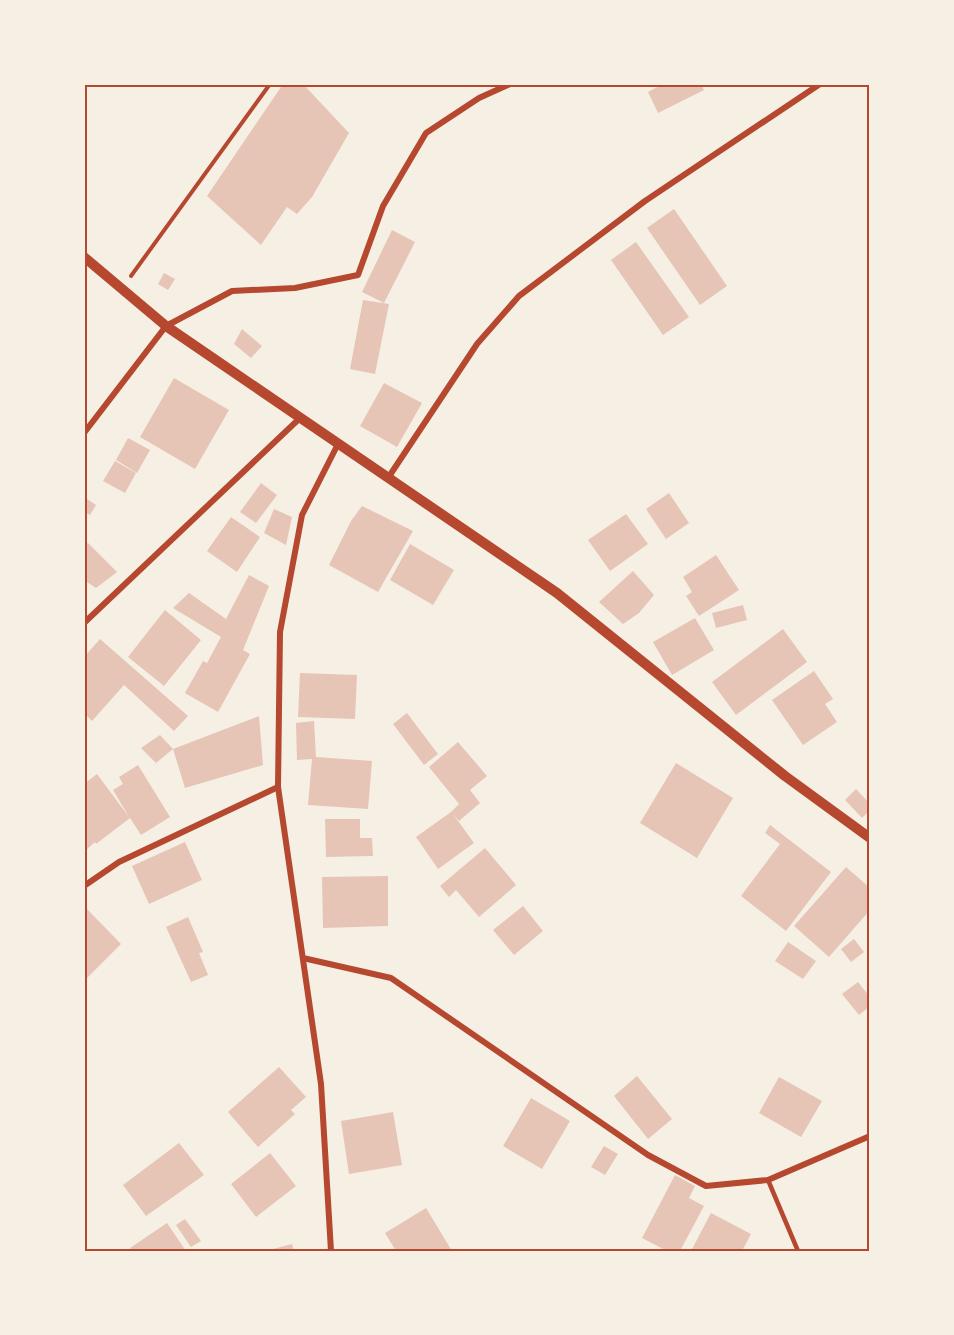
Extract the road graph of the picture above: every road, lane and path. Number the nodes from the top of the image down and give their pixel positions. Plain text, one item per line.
1 (270, 84) edge
2 (510, 84) edge
3 (820, 84) edge
4 (84, 256) edge
5 (122, 289) junction
6 (166, 326) junction
7 (300, 418) junction
8 (84, 433) edge
9 (338, 444) junction
10 (388, 478) junction
11 (84, 622) edge
12 (278, 787) junction
13 (870, 838) edge
14 (84, 886) edge
15 (303, 958) junction
16 (870, 1136) edge
17 (768, 1180) junction
18 (331, 1251) edge
19 (798, 1251) edge

1 - 5 path
2 - 6 street
3 - 10 street
4 - 5 street
5 - 6 street
6 - 7 street
6 - 8 street
7 - 9 street
7 - 11 street
9 - 10 street
9 - 12 street
10 - 13 street
12 - 14 street
12 - 15 street
15 - 17 street
15 - 18 street
16 - 17 street
17 - 19 lane

